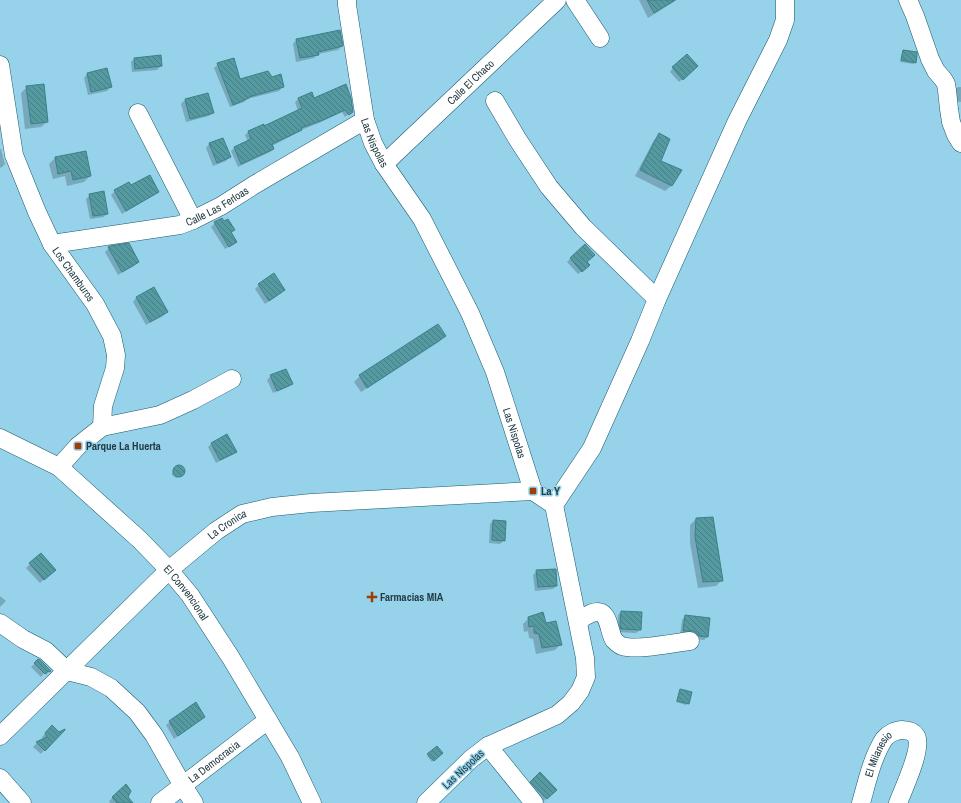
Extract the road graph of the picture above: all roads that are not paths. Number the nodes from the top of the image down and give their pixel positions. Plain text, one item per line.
1 (347, 0) edge
2 (557, 0) edge
3 (575, 0) edge
4 (785, 0) edge
5 (908, 0) edge
6 (600, 38) dead end
7 (0, 66) edge
8 (495, 101) dead end
9 (138, 113) dead end
10 (364, 120) junction
11 (961, 144) edge
12 (384, 164) junction
13 (193, 220) junction
14 (52, 244) junction
15 (657, 299) junction
16 (232, 379) dead end
17 (102, 427) junction
18 (0, 438) edge
19 (59, 467) junction
20 (533, 491) junction
21 (554, 505) junction
22 (169, 570) junction
23 (578, 621) junction
24 (0, 623) edge
25 (690, 641) dead end
26 (67, 670) junction
27 (268, 720) junction
28 (0, 736) edge
29 (488, 746) junction
30 (0, 778) edge
31 (183, 786) junction
32 (22, 803) edge
33 (160, 803) edge
34 (194, 803) edge
35 (312, 803) edge
36 (426, 803) edge
37 (534, 803) edge
38 (861, 803) edge
39 (898, 803) edge

1 - 10 street, Las Nispolas
2 - 12 street, Calle El Chaco
3 - 6 street
4 - 15 street
5 - 11 street
7 - 14 street, Los Chamburos
8 - 15 street
9 - 13 street
10 - 12 street, Las Nispolas
10 - 13 street, Calle Las Ferloas
12 - 20 street, Las Nispolas
13 - 14 street, Calle Las Ferloas
14 - 17 street, Los Chamburos
15 - 21 street
16 - 17 street
17 - 19 street
18 - 19 street, El Convencional
19 - 22 street, El Convencional
20 - 21 street
20 - 22 street, La Cronica
21 - 23 street, Las Nispolas
22 - 26 street, La Cronica
22 - 27 street, El Convencional
23 - 25 street
23 - 29 street, Las Nispolas
24 - 26 street
26 - 28 street, La Cronica
26 - 31 street
27 - 31 street, La Democracia
27 - 35 street, El Convencional
29 - 36 street, Las Nispolas
29 - 37 street
30 - 32 street
31 - 33 street, La Democracia
31 - 34 street
38 - 39 street, El Milanesio

